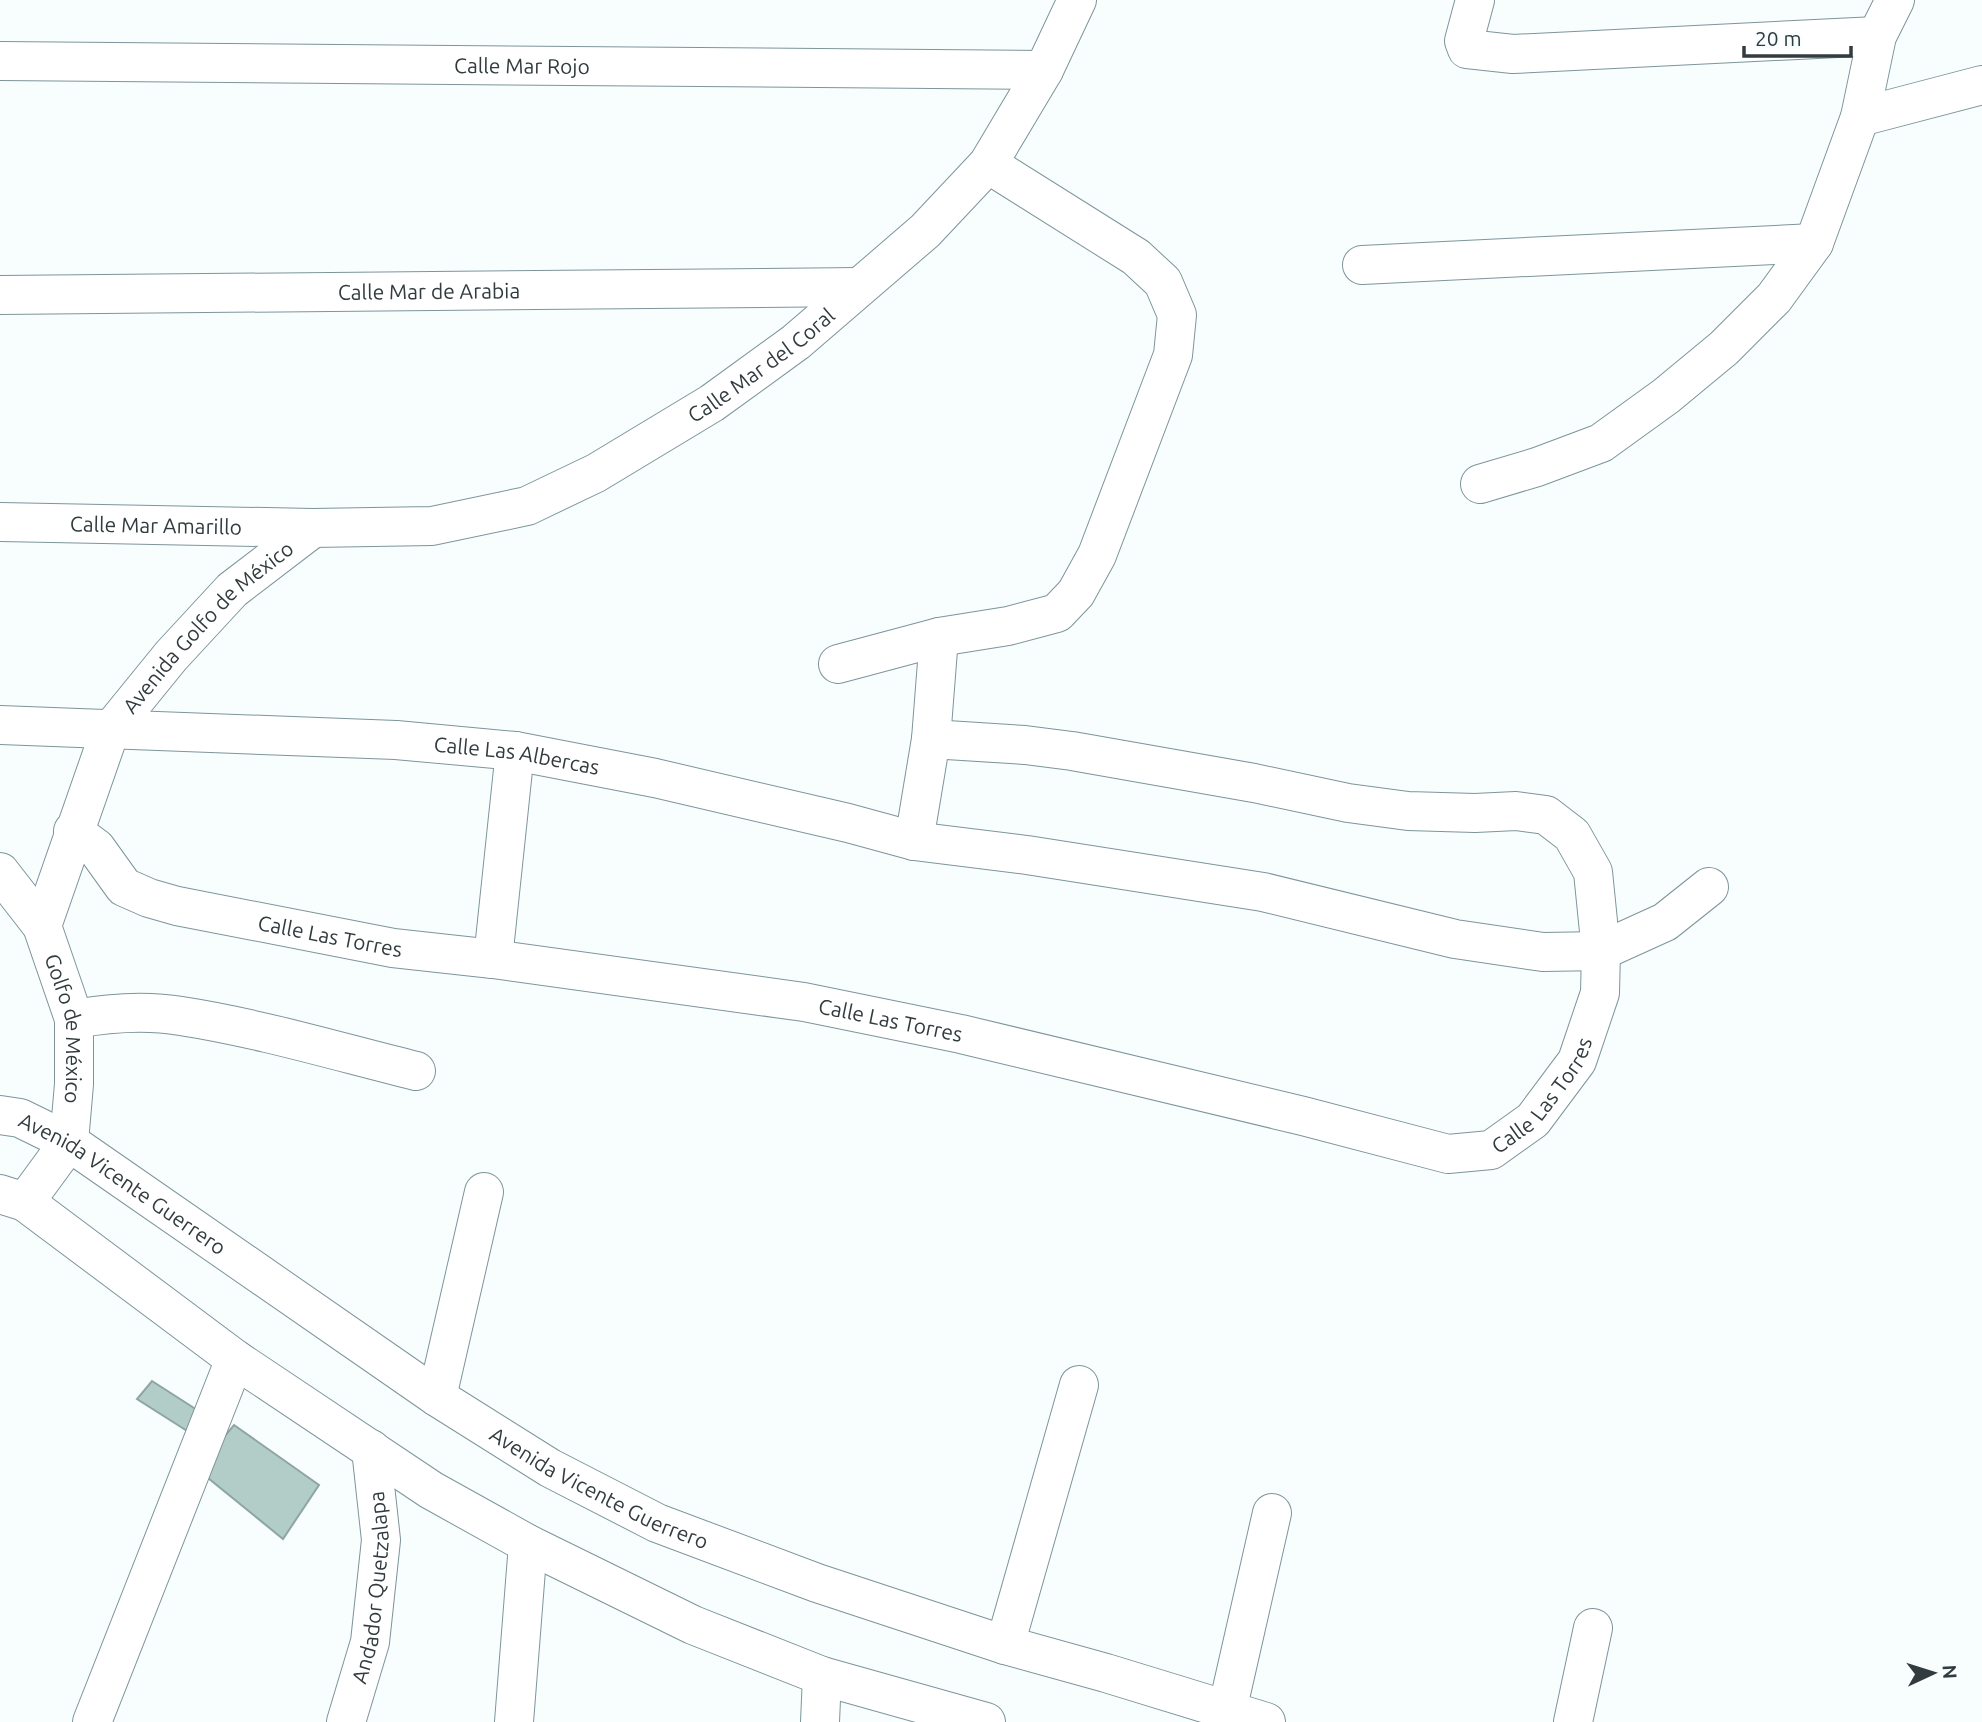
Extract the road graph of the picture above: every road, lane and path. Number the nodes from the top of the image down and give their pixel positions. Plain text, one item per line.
1 (1077, 0) edge
2 (1475, 0) edge
3 (1895, 0) edge
4 (1877, 36) junction
5 (0, 61) edge
6 (1044, 70) junction
7 (1982, 85) edge
8 (1860, 117) junction
9 (988, 164) junction
10 (1814, 243) junction
11 (1362, 265) dead end
12 (859, 287) junction
13 (0, 295) edge
14 (1480, 484) dead end
15 (0, 522) edge
16 (313, 528) junction
17 (939, 636) junction
18 (838, 664) dead end
19 (0, 725) edge
20 (110, 731) junction
21 (931, 739) junction
22 (515, 751) junction
23 (73, 831) junction
24 (914, 841) junction
25 (0, 872) edge
26 (1709, 887) dead end
27 (42, 926) junction
28 (1601, 951) junction
29 (493, 959) junction
30 (74, 1019) junction
31 (416, 1071) dead end
32 (0, 1115) edge
33 (69, 1143) junction
34 (484, 1192) dead end
35 (13, 1198) edge
36 (235, 1359) junction
37 (1079, 1385) dead end
38 (438, 1397) junction
39 (371, 1449) junction
40 (1272, 1513) dead end
41 (528, 1544) junction
42 (1592, 1628) dead end
43 (1005, 1645) junction
44 (822, 1676) junction
45 (1227, 1711) junction
46 (92, 1722) edge
47 (345, 1722) edge
48 (514, 1722) edge
49 (820, 1722) edge
50 (986, 1722) edge
51 (1266, 1722) edge
52 (1573, 1722) edge

1 - 6 street, Calle Mar del Coral
2 - 4 street
3 - 4 street
4 - 8 street
5 - 6 street, Calle Mar Rojo
6 - 9 street, Calle Mar del Coral
7 - 8 street
8 - 10 street
9 - 12 street, Calle Mar del Coral
9 - 17 street
10 - 11 street
10 - 14 street
12 - 13 street, Calle Mar de Arabia
12 - 16 street, Calle Mar del Coral
15 - 16 street, Calle Mar Amarillo
16 - 20 street, Avenida Golfo de México
17 - 18 street
17 - 21 street
19 - 20 street, Avenida Golfo de México
20 - 22 street, Calle Las Albercas
20 - 23 street, Avenida Golfo de México
21 - 24 street
21 - 28 street, Calle Las Torres
22 - 24 street, Calle Las Albercas
22 - 29 street
23 - 27 street, Avenida Golfo de México
23 - 29 street, Calle Las Torres
24 - 28 street, Calle Las Albercas
25 - 27 street
26 - 28 street
27 - 30 street, Golfo de México
28 - 29 street, Calle Las Torres
30 - 31 street
30 - 33 street, Golfo de México
32 - 33 street, Avenida Vicente Guerrero
33 - 35 street
33 - 38 street, Avenida Vicente Guerrero
34 - 38 street
35 - 36 street
36 - 39 street
36 - 46 street
37 - 43 street
38 - 43 street, Avenida Vicente Guerrero
39 - 41 street
39 - 47 street, Andador Quetzalapa
40 - 45 street
41 - 44 street
41 - 48 street
42 - 52 street
43 - 45 street, Avenida Vicente Guerrero
44 - 49 street
44 - 50 street
45 - 51 street, Avenida Vicente Guerrero

